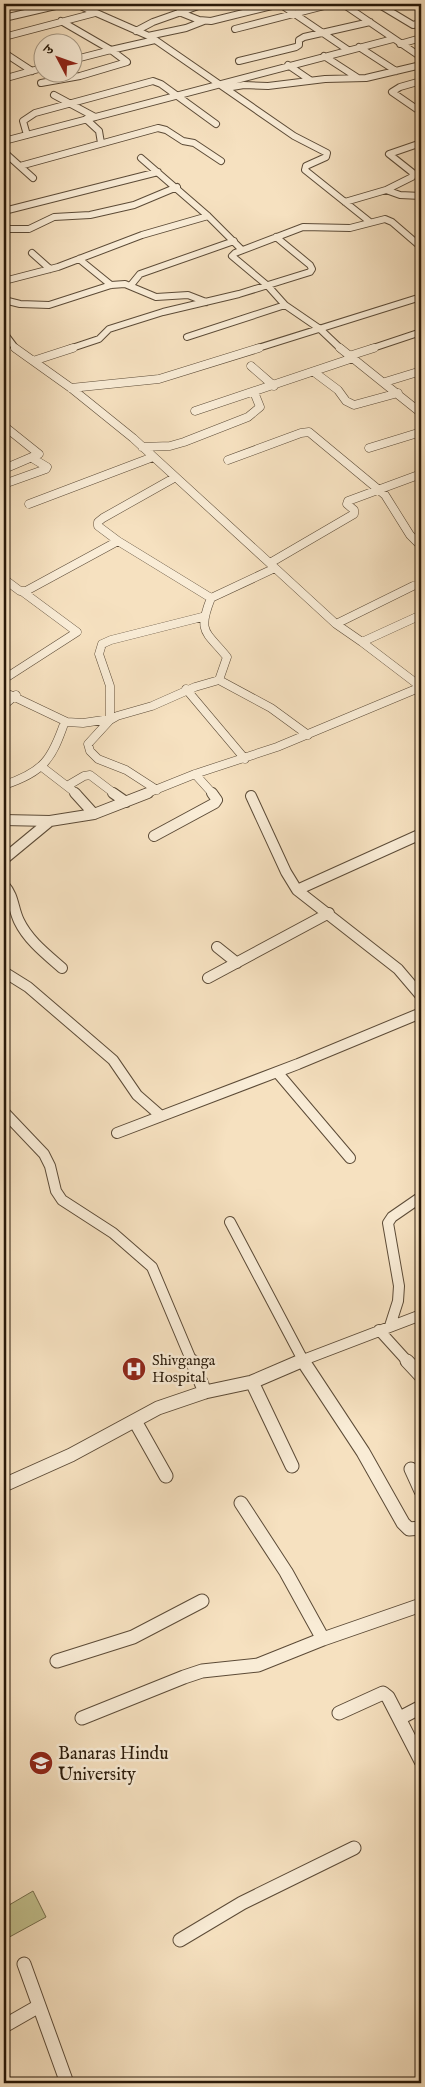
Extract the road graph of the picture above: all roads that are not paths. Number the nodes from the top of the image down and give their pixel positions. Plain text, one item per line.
1 (64, 4) edge
2 (76, 4) edge
3 (204, 4) edge
4 (280, 4) edge
5 (332, 4) edge
6 (358, 4) edge
7 (378, 4) edge
8 (191, 5) edge
9 (345, 5) edge
10 (178, 12) junction
11 (95, 13) junction
12 (296, 14) junction
13 (4, 18) edge
14 (302, 18) junction
15 (61, 21) junction
16 (204, 21) junction
17 (370, 22) junction
18 (421, 23) edge
19 (413, 25) junction
20 (235, 29) dead end
21 (136, 31) junction
22 (421, 31) edge
23 (323, 33) junction
24 (148, 36) junction
25 (4, 37) edge
26 (421, 38) edge
27 (393, 39) junction
28 (155, 40) junction
29 (400, 44) junction
30 (296, 47) junction
31 (359, 47) junction
32 (110, 50) junction
33 (348, 50) junction
34 (6, 54) dead end
35 (308, 55) junction
36 (324, 56) junction
37 (82, 57) edge
38 (421, 57) edge
39 (239, 61) dead end
40 (288, 65) junction
41 (421, 66) edge
42 (32, 71) joint
43 (396, 71) junction
44 (24, 73) junction
45 (4, 78) edge
46 (358, 78) junction
47 (310, 80) junction
48 (421, 81) edge
49 (41, 83) junction
50 (224, 86) junction
51 (177, 96) junction
52 (70, 102) junction
53 (421, 112) edge
54 (95, 117) junction
55 (86, 119) junction
56 (216, 124) dead end
57 (27, 135) junction
58 (4, 141) edge
59 (101, 143) junction
60 (421, 143) edge
61 (4, 152) edge
62 (140, 158) dead end
63 (221, 161) dead end
64 (20, 166) junction
65 (158, 172) junction
66 (33, 178) dead end
67 (177, 188) junction
68 (386, 190) junction
69 (421, 196) edge
70 (344, 202) junction
71 (4, 211) edge
72 (208, 216) junction
73 (370, 222) junction
74 (4, 229) edge
75 (276, 237) junction
76 (234, 242) junction
77 (421, 247) edge
78 (242, 250) junction
79 (32, 253) dead end
80 (79, 259) junction
81 (50, 269) junction
82 (4, 281) edge
83 (111, 285) junction
84 (131, 285) junction
85 (268, 286) junction
86 (421, 297) edge
87 (4, 300) edge
88 (206, 302) junction
89 (285, 305) junction
90 (320, 329) junction
91 (4, 333) edge
92 (419, 334) edge
93 (187, 337) dead end
94 (351, 357) junction
95 (33, 361) junction
96 (251, 366) dead end
97 (421, 371) edge
98 (314, 372) junction
99 (385, 382) junction
100 (274, 386) junction
101 (71, 388) junction
102 (254, 392) junction
103 (398, 393) junction
104 (195, 411) dead end
105 (420, 411) edge
106 (4, 426) edge
107 (421, 432) edge
108 (142, 447) junction
109 (369, 448) dead end
110 (32, 458) junction
111 (152, 458) junction
112 (228, 460) dead end
113 (4, 469) edge
114 (421, 474) edge
115 (4, 475) edge
116 (174, 478) junction
117 (13, 481) junction
118 (4, 484) edge
119 (378, 490) junction
120 (29, 504) dead end
121 (118, 540) junction
122 (421, 546) edge
123 (273, 566) junction
124 (5, 582) edge
125 (414, 586) dead end
126 (22, 592) junction
127 (211, 598) junction
128 (421, 615) edge
129 (202, 617) junction
130 (336, 624) junction
131 (362, 642) junction
132 (4, 679) edge
133 (219, 680) junction
134 (421, 687) edge
135 (186, 690) junction
136 (4, 692) edge
137 (16, 695) junction
138 (4, 704) edge
139 (110, 719) junction
140 (65, 721) junction
141 (308, 735) junction
142 (245, 759) junction
143 (42, 767) junction
144 (195, 774) junction
145 (4, 785) edge
146 (67, 786) junction
147 (156, 790) junction
148 (251, 796) dead end
149 (126, 802) junction
150 (94, 814) junction
151 (4, 820) edge
152 (50, 821) junction
153 (421, 834) edge
154 (154, 836) dead end
155 (4, 859) edge
156 (4, 885) edge
157 (297, 890) junction
158 (329, 913) junction
159 (217, 947) dead end
160 (237, 963) junction
161 (62, 968) dead end
162 (4, 972) edge
163 (208, 978) dead end
164 (421, 996) edge
165 (421, 1013) edge
166 (277, 1072) junction
167 (5, 1116) edge
168 (161, 1116) junction
169 (117, 1133) dead end
170 (350, 1158) dead end
171 (421, 1197) edge
172 (230, 1222) dead end
173 (421, 1315) edge
174 (385, 1328) junction
175 (303, 1360) junction
176 (421, 1376) edge
177 (252, 1382) junction
178 (205, 1392) junction
179 (135, 1421) junction
180 (292, 1466) dead end
181 (411, 1468) dead end
182 (166, 1476) dead end
183 (4, 1485) edge
184 (421, 1490) edge
185 (241, 1503) dead end
186 (421, 1528) edge
187 (202, 1601) dead end
188 (421, 1605) edge
189 (322, 1639) junction
190 (57, 1661) dead end
191 (421, 1707) edge
192 (339, 1713) dead end
193 (82, 1718) dead end
194 (400, 1718) junction
195 (421, 1761) edge
196 (354, 1848) dead end
197 (180, 1940) dead end
198 (24, 1964) dead end
199 (39, 2006) junction
200 (4, 2026) edge
201 (67, 2083) edge

1 - 13 street
2 - 11 street
3 - 8 street
4 - 12 street
4 - 16 street
5 - 12 street
6 - 9 street
7 - 19 street
8 - 10 street
9 - 14 street
9 - 17 street
10 - 16 street
10 - 21 street
11 - 15 street
11 - 21 street
12 - 14 street
12 - 20 street
14 - 23 street
15 - 25 street
15 - 32 street
16 - 24 street
17 - 23 street
17 - 27 street
18 - 19 street
19 - 22 street
21 - 24 street
23 - 30 street
23 - 33 street
24 - 28 street
26 - 29 street
27 - 29 street
27 - 31 street
28 - 32 street
28 - 50 street
29 - 38 street
30 - 35 street
30 - 39 street
31 - 33 street
31 - 43 street
32 - 37 street
32 - 49 street
33 - 36 street
34 - 42 street
35 - 36 street
35 - 40 street
36 - 46 street
40 - 47 street
40 - 50 street
41 - 43 street
42 - 44 street
43 - 46 street
44 - 45 street
44 - 49 street
46 - 47 street
47 - 50 street
48 - 53 street
49 - 52 street
50 - 51 street
50 - 70 street
51 - 52 street
51 - 54 street
51 - 56 street
52 - 54 street
52 - 57 street
54 - 55 street
55 - 57 street
55 - 59 street
57 - 58 street
59 - 63 street
59 - 64 street
60 - 68 street
61 - 64 street
62 - 65 street
64 - 66 street
65 - 67 street
65 - 71 street
67 - 72 street
67 - 74 street
68 - 69 street
68 - 70 street
70 - 73 street
72 - 76 street
72 - 80 street
73 - 75 street
73 - 77 street
75 - 78 street
75 - 85 street
76 - 78 street
76 - 84 street
78 - 85 street
79 - 81 street
80 - 81 street
80 - 83 street
81 - 82 street
83 - 84 street
83 - 87 street
84 - 88 street
85 - 88 street
85 - 89 street
86 - 90 street
88 - 95 street
89 - 90 street
89 - 93 street
90 - 94 street
90 - 101 street
91 - 95 street
92 - 94 street
94 - 98 street
94 - 99 street
95 - 101 street
96 - 100 street
97 - 99 street
98 - 100 street
98 - 103 street
99 - 103 street
100 - 102 street
101 - 108 street
102 - 104 street
102 - 108 street
103 - 105 street
106 - 110 street
107 - 109 street
108 - 111 street
110 - 113 street
110 - 117 street
111 - 116 street
111 - 120 street
112 - 119 street
114 - 119 street
115 - 117 street
116 - 121 street
116 - 123 street
117 - 118 street
119 - 122 street
119 - 123 street
121 - 126 street
121 - 127 street
123 - 127 street
123 - 130 street
124 - 126 street
125 - 130 street
126 - 132 street
127 - 129 street
128 - 131 street
129 - 133 street
129 - 139 street
130 - 131 street
131 - 134 street
133 - 135 street
133 - 141 street
134 - 141 street
135 - 139 street
135 - 142 street
136 - 137 street
137 - 138 street
137 - 140 street
139 - 140 street
139 - 147 street
140 - 143 street
141 - 142 street
142 - 144 street
143 - 145 street
143 - 146 street
144 - 147 street
144 - 154 street
146 - 149 street
146 - 150 street
147 - 149 street
148 - 157 street
149 - 150 street
150 - 152 street
151 - 152 street
152 - 155 street
153 - 157 street
156 - 161 street
157 - 158 street
158 - 160 street
158 - 164 street
159 - 160 street
160 - 163 street
162 - 168 street
165 - 166 street
166 - 168 street
166 - 170 street
167 - 178 street
168 - 169 street
171 - 174 street
172 - 175 street
173 - 174 street
174 - 175 street
174 - 176 street
175 - 177 street
175 - 186 street
177 - 178 street
177 - 180 street
178 - 179 street
179 - 182 street
179 - 183 street
181 - 184 street
185 - 189 street
187 - 190 street
188 - 189 street
189 - 193 street
191 - 194 street
192 - 194 street
194 - 195 street
196 - 197 street
198 - 199 street
199 - 200 street
199 - 201 street

